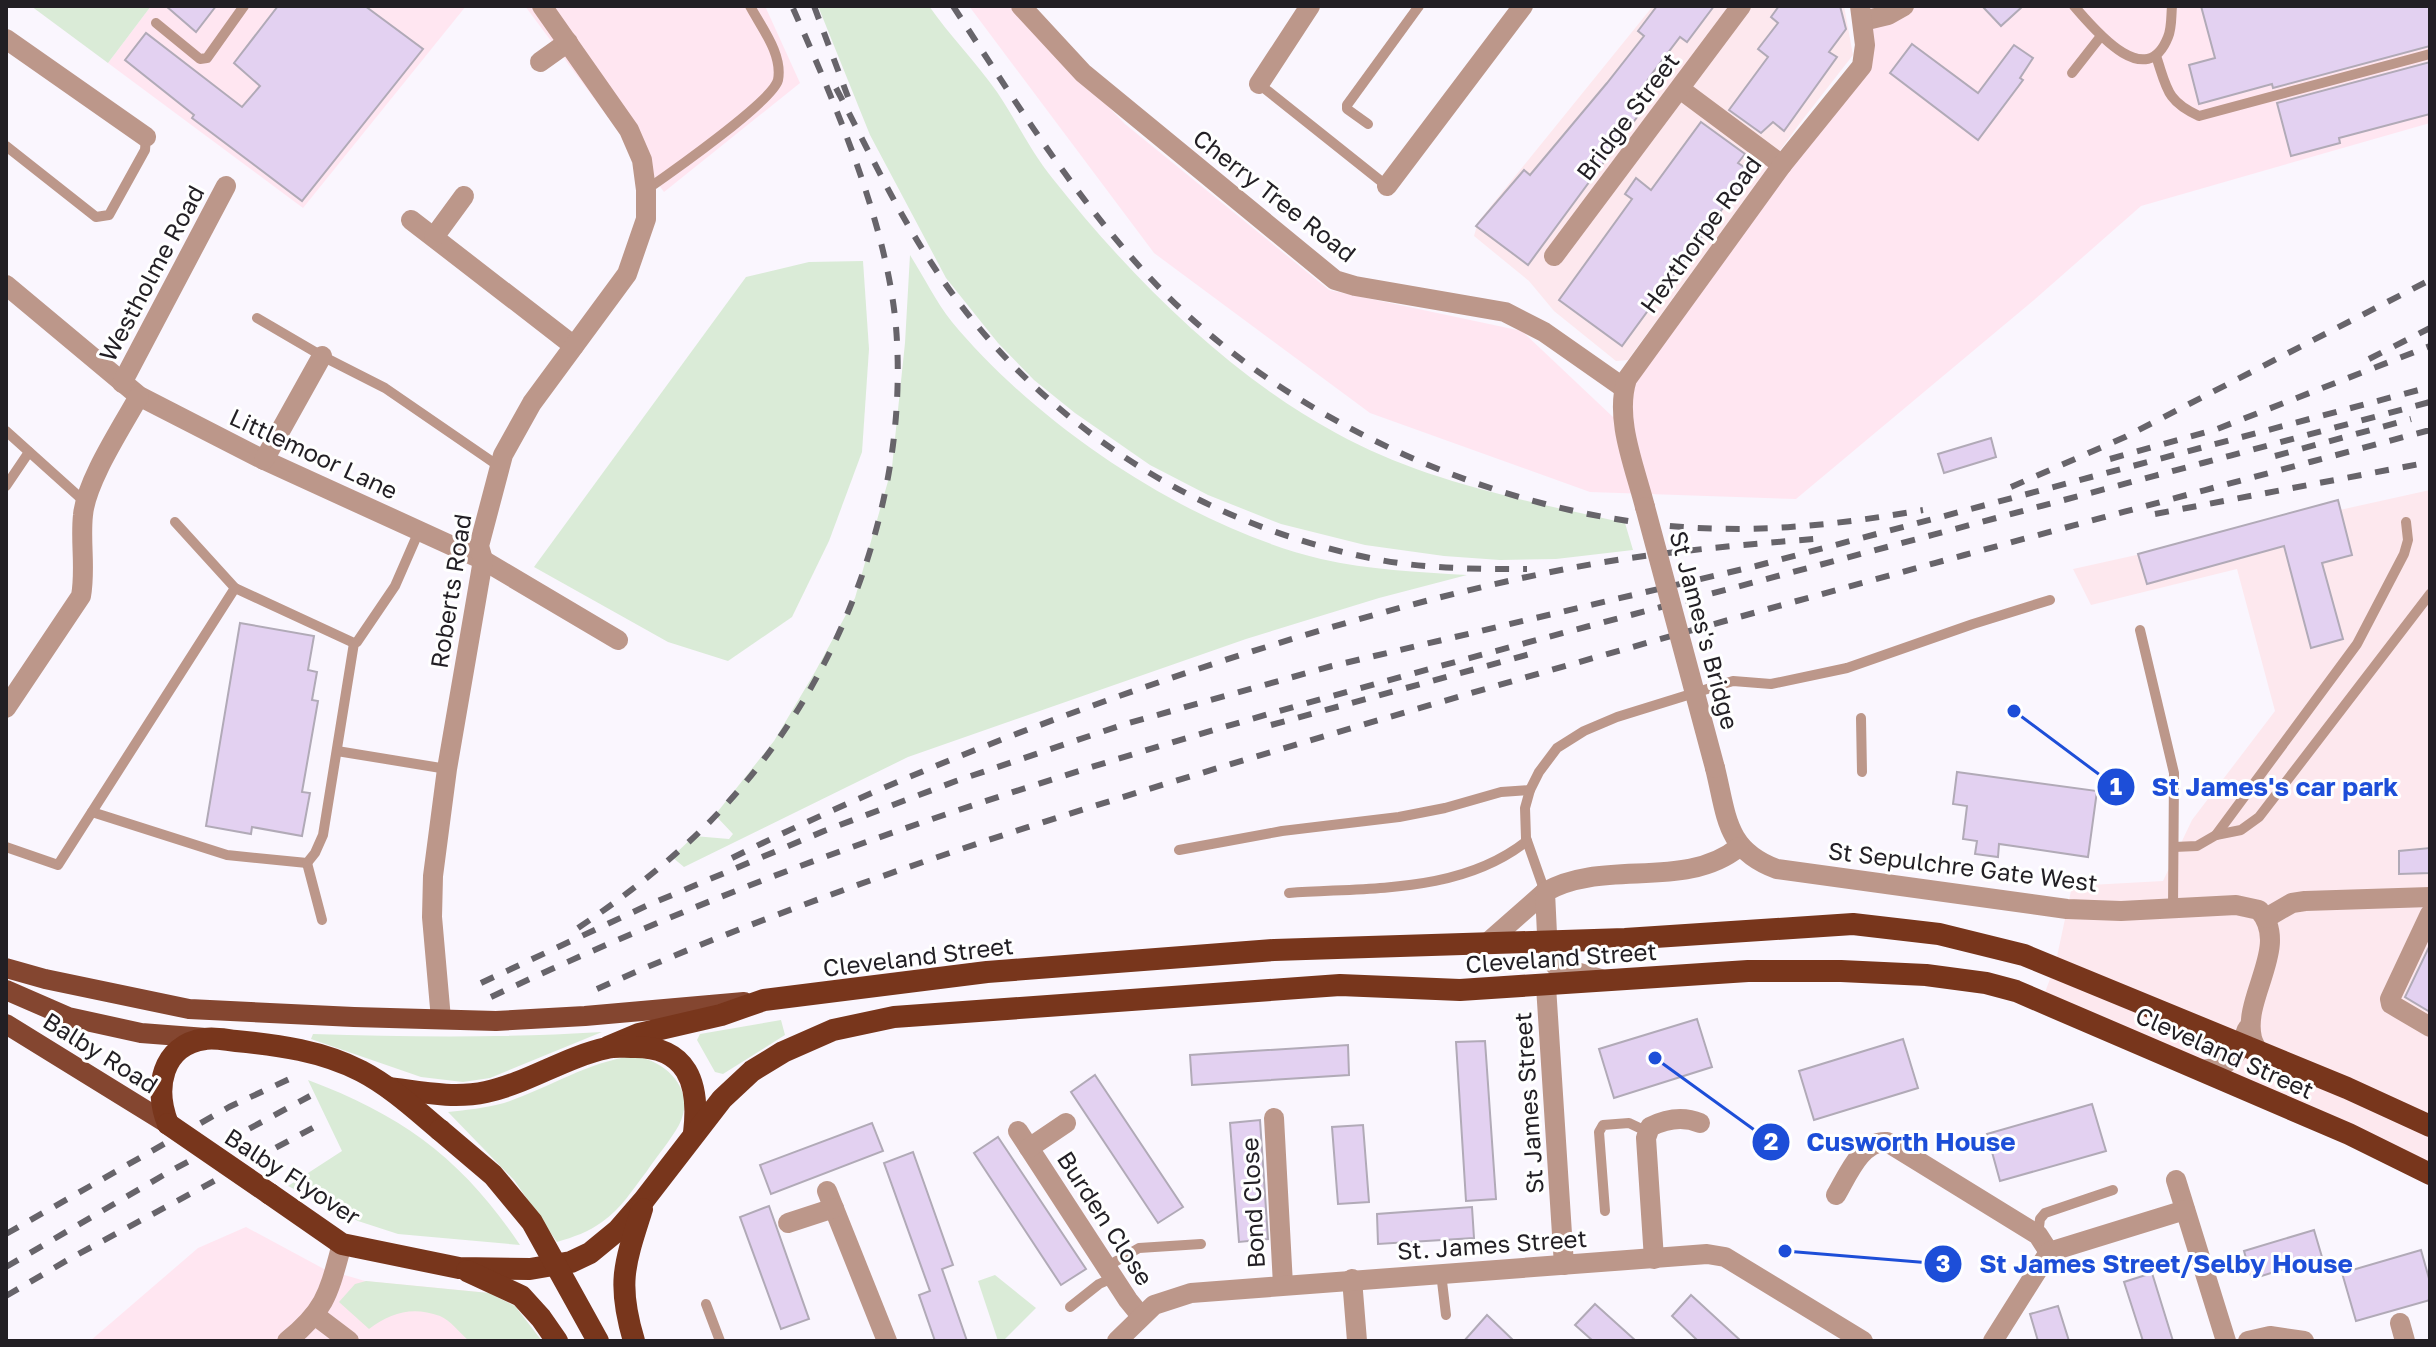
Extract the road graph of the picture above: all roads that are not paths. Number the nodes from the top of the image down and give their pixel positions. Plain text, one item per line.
1 (244, 6) edge
2 (542, 6) edge
3 (750, 6) edge
4 (1021, 6) edge
5 (1310, 6) edge
6 (1419, 6) edge
7 (1523, 6) edge
8 (1741, 6) edge
9 (1904, 6) edge
10 (2074, 6) edge
11 (2172, 6) edge
12 (1862, 14) edge
13 (156, 23) dead end
14 (2101, 36) junction
15 (6, 39) edge
16 (568, 42) junction
17 (2430, 54) edge
18 (2156, 56) junction
19 (540, 62) dead end
20 (2072, 73) dead end
21 (1259, 84) joint
22 (1680, 89) junction
23 (1368, 124) dead end
24 (146, 137) joint
25 (6, 146) edge
26 (1782, 165) junction
27 (226, 186) dead end
28 (1387, 186) joint
29 (646, 190) junction
30 (464, 196) dead end
31 (411, 220) dead end
32 (434, 237) junction
33 (1554, 256) dead end
34 (6, 285) edge
35 (257, 318) dead end
36 (574, 346) junction
37 (322, 356) junction
38 (1624, 388) junction
39 (130, 390) junction
40 (6, 431) edge
41 (29, 452) junction
42 (264, 460) junction
43 (500, 467) junction
44 (6, 486) edge
45 (86, 503) junction
46 (175, 522) dead end
47 (2406, 522) dead end
48 (419, 531) junction
49 (483, 560) junction
50 (235, 588) junction
51 (2430, 594) edge
52 (2050, 600) dead end
53 (2140, 630) dead end
54 (618, 640) dead end
55 (354, 643) junction
56 (6, 708) edge
57 (1861, 718) dead end
58 (337, 751) junction
59 (447, 769) junction
60 (1862, 772) dead end
61 (1530, 790) junction
62 (92, 812) junction
63 (2216, 835) junction
64 (1527, 841) junction
65 (6, 847) edge
66 (1739, 847) junction
67 (2174, 847) junction
68 (1179, 850) dead end
69 (307, 863) junction
70 (1545, 892) junction
71 (1289, 893) dead end
72 (2430, 897) edge
73 (2173, 908) junction
74 (2430, 914) edge
75 (2266, 918) junction
76 (322, 920) dead end
77 (1547, 941) junction
78 (1486, 944) junction
79 (6, 968) edge
80 (1605, 980) junction
81 (1546, 986) junction
82 (6, 990) edge
83 (764, 1000) junction
84 (441, 1019) junction
85 (6, 1024) edge
86 (2430, 1027) edge
87 (206, 1038) junction
88 (608, 1047) junction
89 (2250, 1050) junction
90 (2202, 1070) junction
91 (389, 1088) junction
92 (1274, 1118) dead end
93 (1066, 1123) dead end
94 (1700, 1123) dead end
95 (168, 1124) junction
96 (2430, 1126) edge
97 (1648, 1132) junction
98 (694, 1133) junction
99 (2430, 1174) edge
100 (2176, 1180) dead end
101 (2113, 1190) dead end
102 (1836, 1195) dead end
103 (644, 1200) junction
104 (2185, 1210) junction
105 (1605, 1211) dead end
106 (788, 1223) dead end
107 (342, 1244) junction
108 (1201, 1244) dead end
109 (2044, 1244) junction
110 (1654, 1259) junction
111 (1564, 1265) junction
112 (459, 1268) junction
113 (1110, 1272) junction
114 (1441, 1273) junction
115 (1352, 1279) junction
116 (1283, 1285) junction
117 (706, 1304) dead end
118 (1070, 1307) dead end
119 (1446, 1315) dead end
120 (316, 1316) junction
121 (1141, 1316) junction
122 (287, 1341) edge
123 (349, 1341) edge
124 (557, 1341) edge
125 (598, 1341) edge
126 (634, 1341) edge
127 (720, 1341) edge
128 (886, 1341) edge
129 (1117, 1341) edge
130 (1357, 1341) edge
131 (1863, 1341) edge
132 (1993, 1341) edge
133 (2226, 1341) edge
134 (2248, 1341) edge
135 (2304, 1341) edge

1 - 13 lane
2 - 16 street, Roberts Road
3 - 29 lane
4 - 38 street, Cherry Tree Road
5 - 21 street
6 - 23 lane
7 - 28 street
8 - 22 street, Bridge Street
9 - 12 street
10 - 14 lane
11 - 18 lane
12 - 26 street, Hexthorpe Road
14 - 18 lane
14 - 20 lane
15 - 24 street
16 - 19 street
16 - 29 street, Roberts Road
17 - 18 lane
21 - 28 lane
22 - 26 street
22 - 33 street, Bridge Street
24 - 25 lane
26 - 38 street, Hexthorpe Road
27 - 39 street, Westholme Road
29 - 36 street, Roberts Road
30 - 32 street
31 - 32 street
32 - 36 street
34 - 39 street, Littlemoor Lane
35 - 37 lane
36 - 43 street, Roberts Road
37 - 42 street
37 - 43 lane
38 - 66 street, St James's Bridge, bridge
39 - 42 street, Littlemoor Lane
39 - 45 street, Westholme Road
40 - 41 lane
41 - 44 lane
41 - 45 lane
42 - 48 street, Littlemoor Lane
43 - 49 street, Roberts Road
45 - 56 street, Westholme Road
46 - 50 lane
47 - 63 lane
48 - 49 street, Littlemoor Lane
48 - 55 lane
49 - 54 street, Littlemoor Lane
49 - 59 street, Roberts Road
50 - 55 lane
50 - 62 lane
51 - 63 lane
52 - 61 lane
53 - 67 lane
55 - 58 lane
57 - 60 lane
58 - 59 lane
58 - 69 lane
59 - 84 street, Roberts Road
61 - 64 lane
61 - 68 lane
62 - 65 lane
62 - 69 lane
63 - 67 lane
64 - 70 lane
64 - 71 lane
66 - 70 street
66 - 73 street, St Sepulchre Gate West
67 - 73 lane
69 - 76 lane
70 - 77 street
70 - 78 street
72 - 75 street
73 - 75 street, St Sepulchre Gate West
74 - 86 street
75 - 89 street
77 - 78 highway, Cleveland Street
77 - 80 street
77 - 89 highway, Cleveland Street
78 - 83 highway, Cleveland Street
79 - 84 main road
80 - 81 highway, Cleveland Street
80 - 90 highway, Cleveland Street
81 - 98 highway, Cleveland Street
81 - 111 street, St James Street
82 - 87 main road
83 - 84 main road, Cleveland Street
83 - 88 highway, Cleveland Street
85 - 95 main road, Balby Road
87 - 91 highway
87 - 95 highway
88 - 91 highway
88 - 98 highway
89 - 90 street
89 - 96 highway, Cleveland Street
90 - 99 highway, Cleveland Street
91 - 125 highway, bridge
92 - 116 street, Bond Close
93 - 113 street, Burden Close
94 - 97 street
95 - 107 highway, Balby Flyover, bridge
97 - 105 lane
97 - 110 street
98 - 103 highway, Balby Flyover
100 - 104 street
101 - 109 lane
102 - 109 street
103 - 112 highway, Balby Flyover
103 - 126 highway, Balby Flyover
104 - 109 street
104 - 133 street
106 - 128 street
107 - 112 highway, Balby Flyover
107 - 120 street
108 - 113 lane
109 - 132 street
110 - 111 street, St. James Street
110 - 131 street, St. James Street
111 - 114 street, St. James Street
112 - 124 highway
113 - 118 lane
113 - 121 street, Burden Close
114 - 115 street, St. James Street
114 - 119 lane
115 - 116 street, St. James Street
115 - 130 street
116 - 121 street, St. James Street
117 - 127 lane
120 - 122 street
120 - 123 street
121 - 129 street, St. James Street
134 - 135 street

